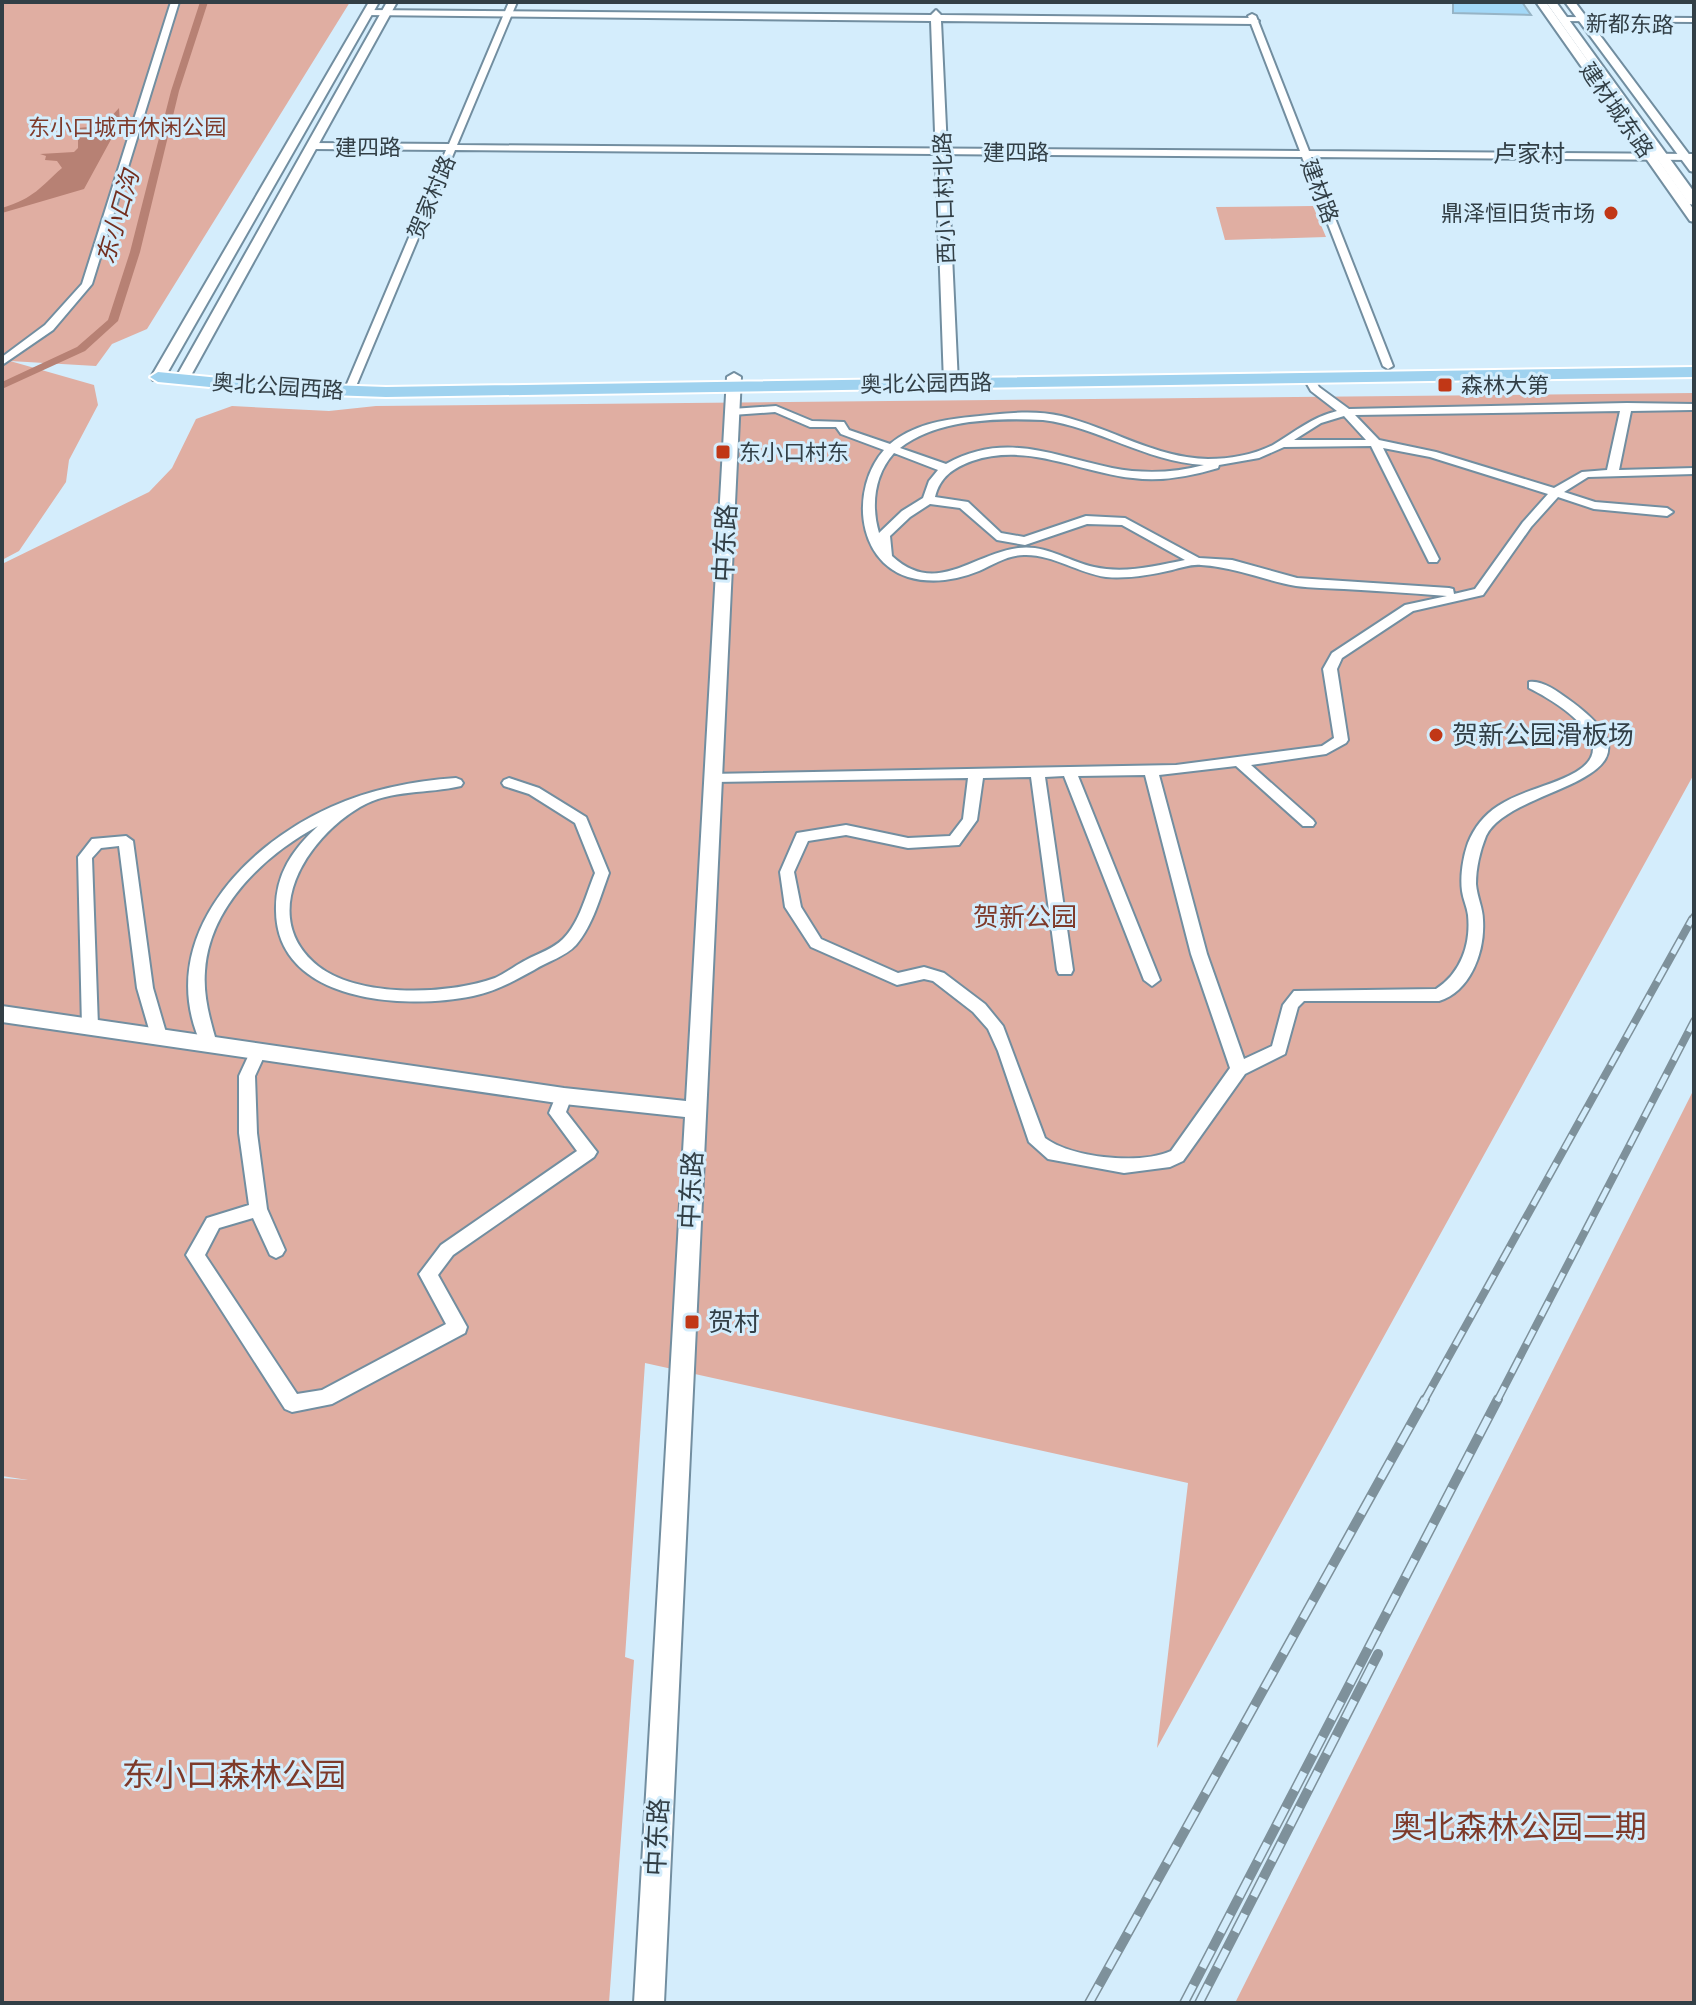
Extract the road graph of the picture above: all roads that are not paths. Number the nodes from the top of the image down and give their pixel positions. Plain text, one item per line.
1 (175, 2) edge
2 (1541, 2) edge
3 (1551, 2) edge
4 (1561, 2) edge
5 (1570, 2) edge
6 (371, 8) edge
7 (389, 8) edge
8 (510, 9) edge
9 (941, 16) junction
10 (1253, 18) joint
11 (1575, 21) junction
12 (1694, 22) edge
13 (312, 146) junction
14 (452, 147) junction
15 (947, 151) junction
16 (1305, 154) junction
17 (1673, 156) edge
18 (1694, 169) edge
19 (1694, 185) edge
20 (1694, 201) edge
21 (1694, 218) edge
22 (2, 362) edge
23 (1694, 362) edge
24 (1388, 366) junction
25 (161, 372) joint
26 (1694, 372) edge
27 (185, 375) junction
28 (1308, 377) junction
29 (958, 378) junction
30 (734, 382) junction
31 (351, 386) junction
32 (1627, 406) junction
33 (1692, 407) edge
34 (732, 412) junction
35 (1346, 412) junction
36 (1375, 443) junction
37 (1282, 444) junction
38 (889, 448) junction
39 (1255, 457) junction
40 (945, 468) junction
41 (1694, 471) edge
42 (1612, 473) junction
43 (1554, 494) junction
44 (928, 500) junction
45 (1667, 512) dead end
46 (1433, 559) dead end
47 (886, 560) junction
48 (1196, 561) junction
49 (1479, 592) junction
50 (1534, 685) dead end
51 (1241, 763) junction
52 (1151, 771) junction
53 (1070, 773) junction
54 (976, 774) junction
55 (1038, 774) junction
56 (713, 777) junction
57 (456, 783) dead end
58 (509, 783) dead end
59 (353, 805) junction
60 (1308, 823) dead end
61 (1065, 970) dead end
62 (1152, 980) dead end
63 (2, 1014) edge
64 (90, 1026) junction
65 (159, 1036) junction
66 (209, 1044) junction
67 (258, 1052) junction
68 (1239, 1069) junction
69 (564, 1096) junction
70 (696, 1110) junction
71 (258, 1209) junction
72 (276, 1250) dead end
73 (649, 2003) edge

1 - 22 street
2 - 17 street, 建材城东路
3 - 11 main road, 建材城东路
4 - 11 main road, 建材城东路
5 - 11 street, 建材城东路
6 - 7 street
6 - 25 main road
7 - 8 street
7 - 13 main road
8 - 9 street
8 - 14 street, 贺家村路
9 - 10 street
9 - 15 street, 西小口村北路
10 - 16 street, 建材路
11 - 12 street, 新都东路
11 - 17 main road, 建材城东路
11 - 17 street, 建材城东路
13 - 14 street, 建四路
13 - 27 main road
14 - 15 street, 建四路
14 - 31 street, 贺家村路
15 - 16 street, 建四路
15 - 29 street, 西小口村北路
16 - 17 street, 建四路
16 - 24 street, 建材路
17 - 18 street, 建材城东路
17 - 19 main road, 建材城东路
17 - 20 main road, 建材城东路
17 - 21 street, 建材城东路
23 - 24 main road, 奥北公园西路
24 - 29 main road, 奥北公园西路
25 - 27 main road, 奥北公园西路
26 - 28 main road, 奥北公园西路
27 - 31 main road, 奥北公园西路
28 - 29 main road, 奥北公园西路
28 - 35 street
29 - 30 main road, 奥北公园西路
30 - 31 main road, 奥北公园西路
30 - 34 street, 中东路
32 - 33 street
32 - 35 street
32 - 42 street
34 - 38 street
34 - 56 street, 中东路
35 - 36 street
35 - 37 street
36 - 37 street
36 - 43 street
36 - 46 street
37 - 39 street
38 - 39 street
38 - 40 street
38 - 47 street
39 - 40 street
40 - 44 street
41 - 42 street
42 - 43 street
43 - 45 street
43 - 49 street
44 - 47 street
44 - 48 street
47 - 48 street
48 - 49 street
49 - 51 street
50 - 68 street
51 - 52 street
51 - 60 street
52 - 53 street
52 - 68 street
53 - 55 street
53 - 62 street
54 - 55 street
54 - 56 street
54 - 68 street
55 - 61 street
56 - 70 street, 中东路
57 - 59 street
58 - 59 street
59 - 66 street
63 - 64 street
64 - 65 street
64 - 65 street
65 - 66 street
66 - 67 street
67 - 69 street
67 - 71 street
69 - 70 street
69 - 71 street
70 - 73 street, 中东路
71 - 72 street

